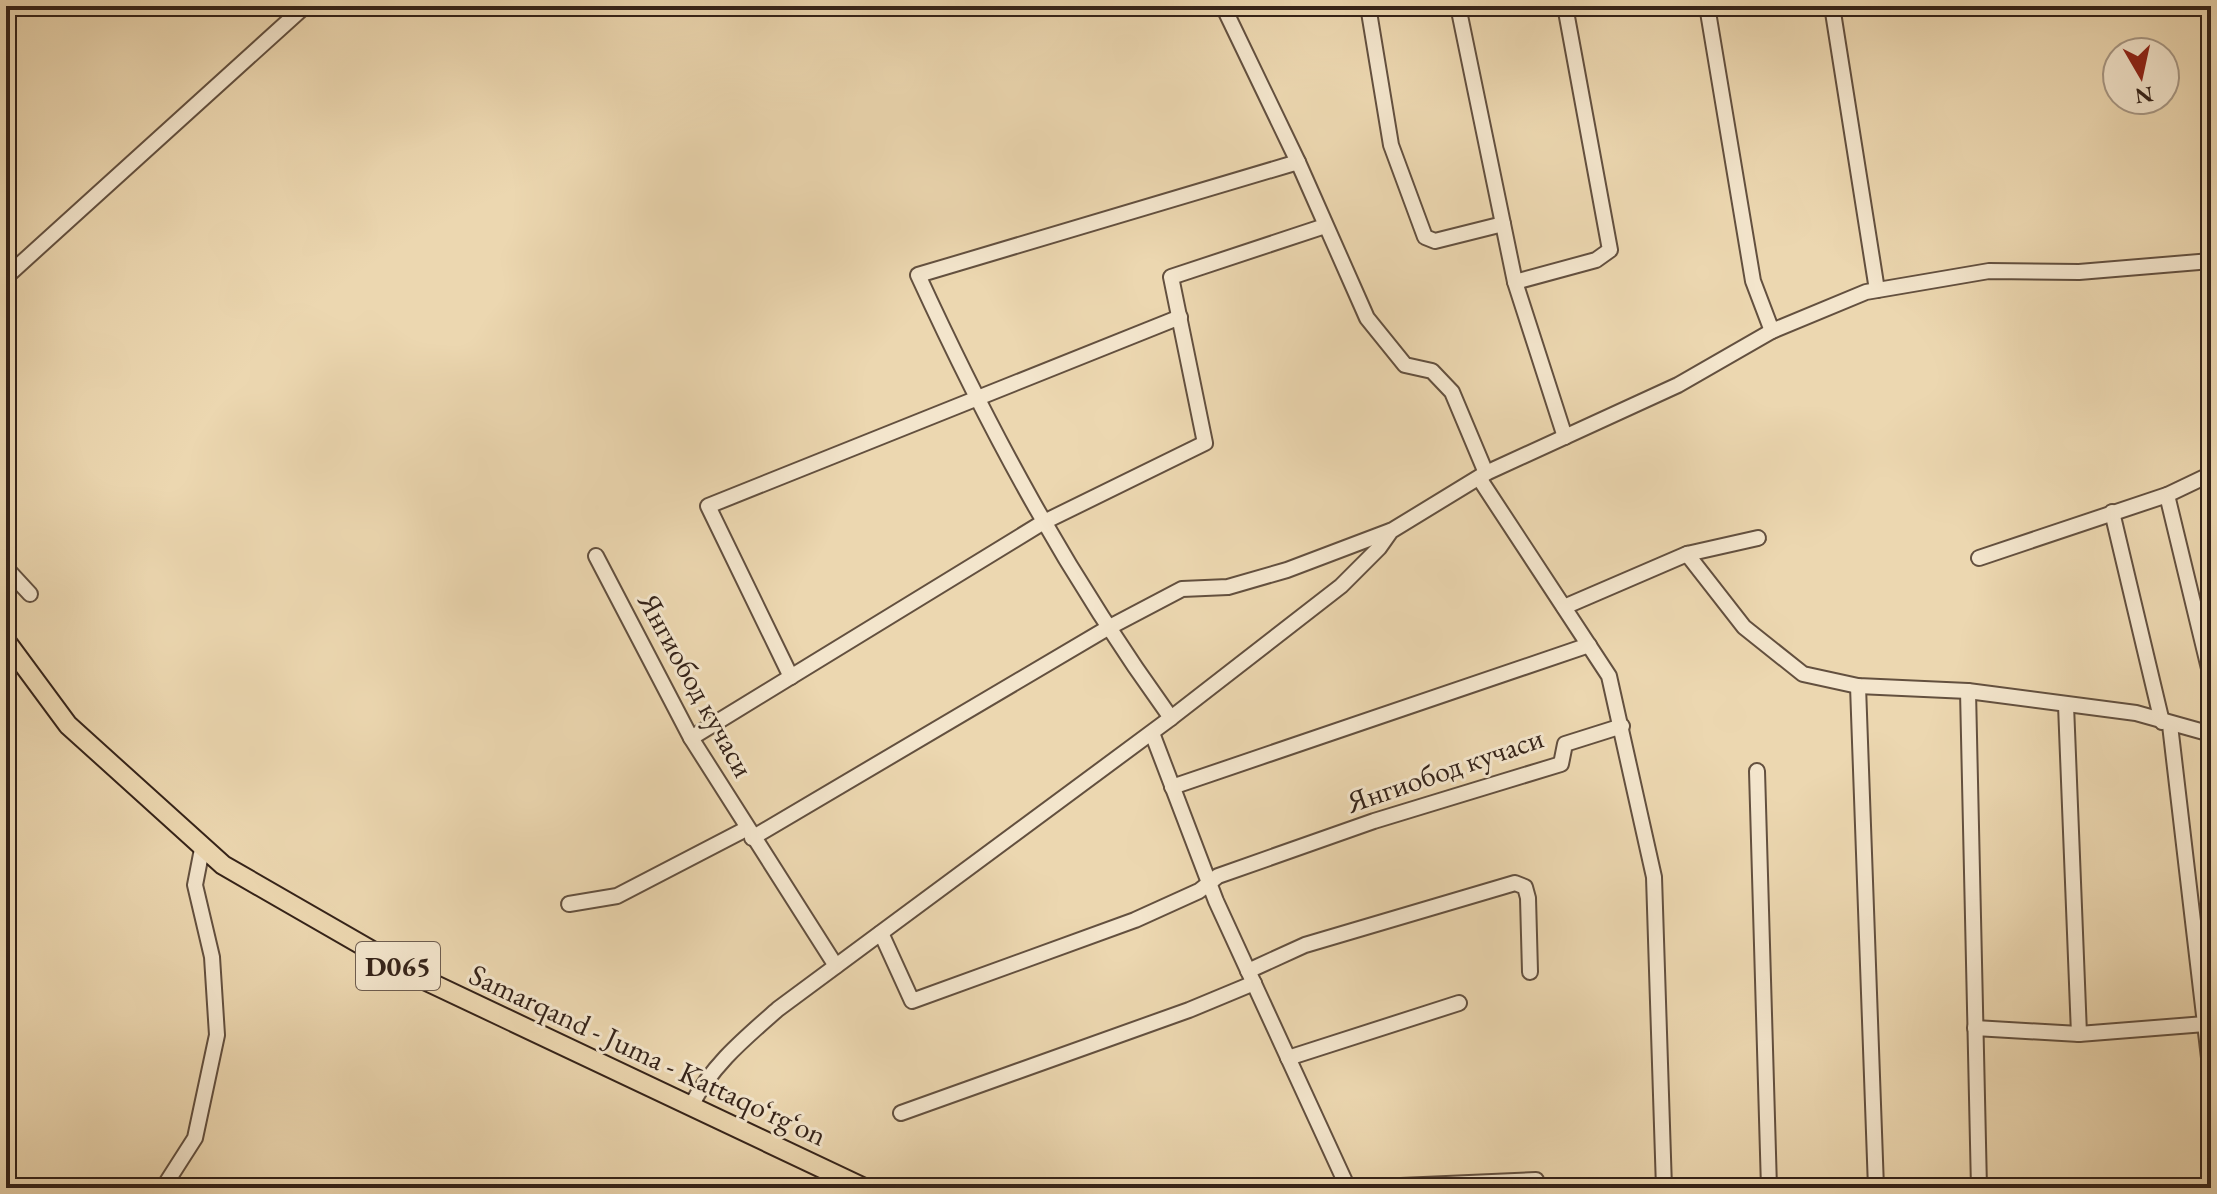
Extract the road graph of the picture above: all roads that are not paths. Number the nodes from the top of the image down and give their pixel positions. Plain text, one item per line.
1 (305, 6) edge
2 (1223, 6) edge
3 (1368, 6) edge
4 (1458, 6) edge
5 (1565, 6) edge
6 (1707, 6) edge
7 (1832, 6) edge
8 (1298, 162) junction
9 (1503, 224) junction
10 (1325, 226) junction
11 (2211, 261) edge
12 (6, 277) edge
13 (1515, 282) junction
14 (1877, 290) junction
15 (1180, 317) junction
16 (1772, 331) junction
17 (974, 397) junction
18 (1565, 437) junction
19 (2211, 474) edge
20 (1482, 476) junction
21 (2167, 495) junction
22 (2112, 512) junction
23 (1042, 523) junction
24 (1391, 531) junction
25 (1758, 538) dead end
26 (1687, 554) junction
27 (596, 556) dead end
28 (1979, 558) dead end
29 (6, 568) edge
30 (30, 594) dead end
31 (1564, 607) junction
32 (1106, 629) junction
33 (6, 641) edge
34 (1589, 645) junction
35 (791, 677) junction
36 (2211, 677) edge
37 (1858, 686) junction
38 (1968, 691) junction
39 (2066, 705) junction
40 (1171, 718) junction
41 (2166, 724) junction
42 (1622, 726) junction
43 (1152, 733) junction
44 (2211, 734) edge
45 (691, 738) junction
46 (1757, 771) dead end
47 (1172, 787) junction
48 (749, 834) junction
49 (202, 849) junction
50 (1209, 884) junction
51 (569, 904) dead end
52 (881, 933) junction
53 (836, 966) junction
54 (1530, 972) dead end
55 (1251, 977) junction
56 (1459, 1003) dead end
57 (2205, 1024) junction
58 (1975, 1028) junction
59 (2079, 1034) junction
60 (1288, 1058) junction
61 (2211, 1075) edge
62 (691, 1106) junction
63 (901, 1113) dead end
64 (163, 1188) edge
65 (864, 1188) edge
66 (1348, 1188) edge
67 (1355, 1188) edge
68 (1536, 1188) edge
69 (1664, 1188) edge
70 (1769, 1188) edge
71 (1876, 1188) edge
72 (1979, 1188) edge

1 - 12 street
2 - 8 street
3 - 9 street
4 - 9 street
5 - 13 street
6 - 16 street
7 - 14 street
8 - 10 street
8 - 17 street
9 - 13 street
10 - 15 street
10 - 20 street
11 - 14 street
13 - 18 street
14 - 16 street
15 - 17 street
15 - 23 street
16 - 18 street
17 - 23 street
17 - 35 street
18 - 20 street
19 - 21 street
20 - 24 street
20 - 31 street
21 - 22 street
21 - 36 street
22 - 28 street
22 - 41 street
23 - 32 street
23 - 35 street
24 - 32 street
24 - 40 street
25 - 26 street
26 - 31 street
26 - 37 street
27 - 45 street, Янгиобод кучаси
29 - 30 street
31 - 34 street
32 - 40 street
32 - 48 street
33 - 49 main road, Samarqand - Juma - Kattaqo‘rg‘on / D065
34 - 42 street
34 - 47 street
35 - 45 street
37 - 38 street
37 - 71 street
38 - 39 street
38 - 58 street
39 - 41 street
39 - 59 street
40 - 43 street
41 - 44 street
41 - 57 street
42 - 50 street, Янгиобод кучаси
42 - 69 street
43 - 47 street
43 - 52 street
45 - 48 street, Янгиобод кучаси
46 - 70 street
47 - 50 street
48 - 51 street
48 - 53 street, Янгиобод кучаси
49 - 62 main road, Samarqand - Juma - Kattaqo‘rg‘on / D065
49 - 64 street
50 - 52 street, Янгиобод кучаси
50 - 55 street
52 - 53 street
53 - 62 street
54 - 55 street
55 - 60 street
55 - 63 street
56 - 60 street
57 - 59 street
57 - 61 street
58 - 59 street
58 - 72 street
60 - 66 street
62 - 65 main road, Samarqand - Juma - Kattaqo‘rg‘on / D065
67 - 68 street

